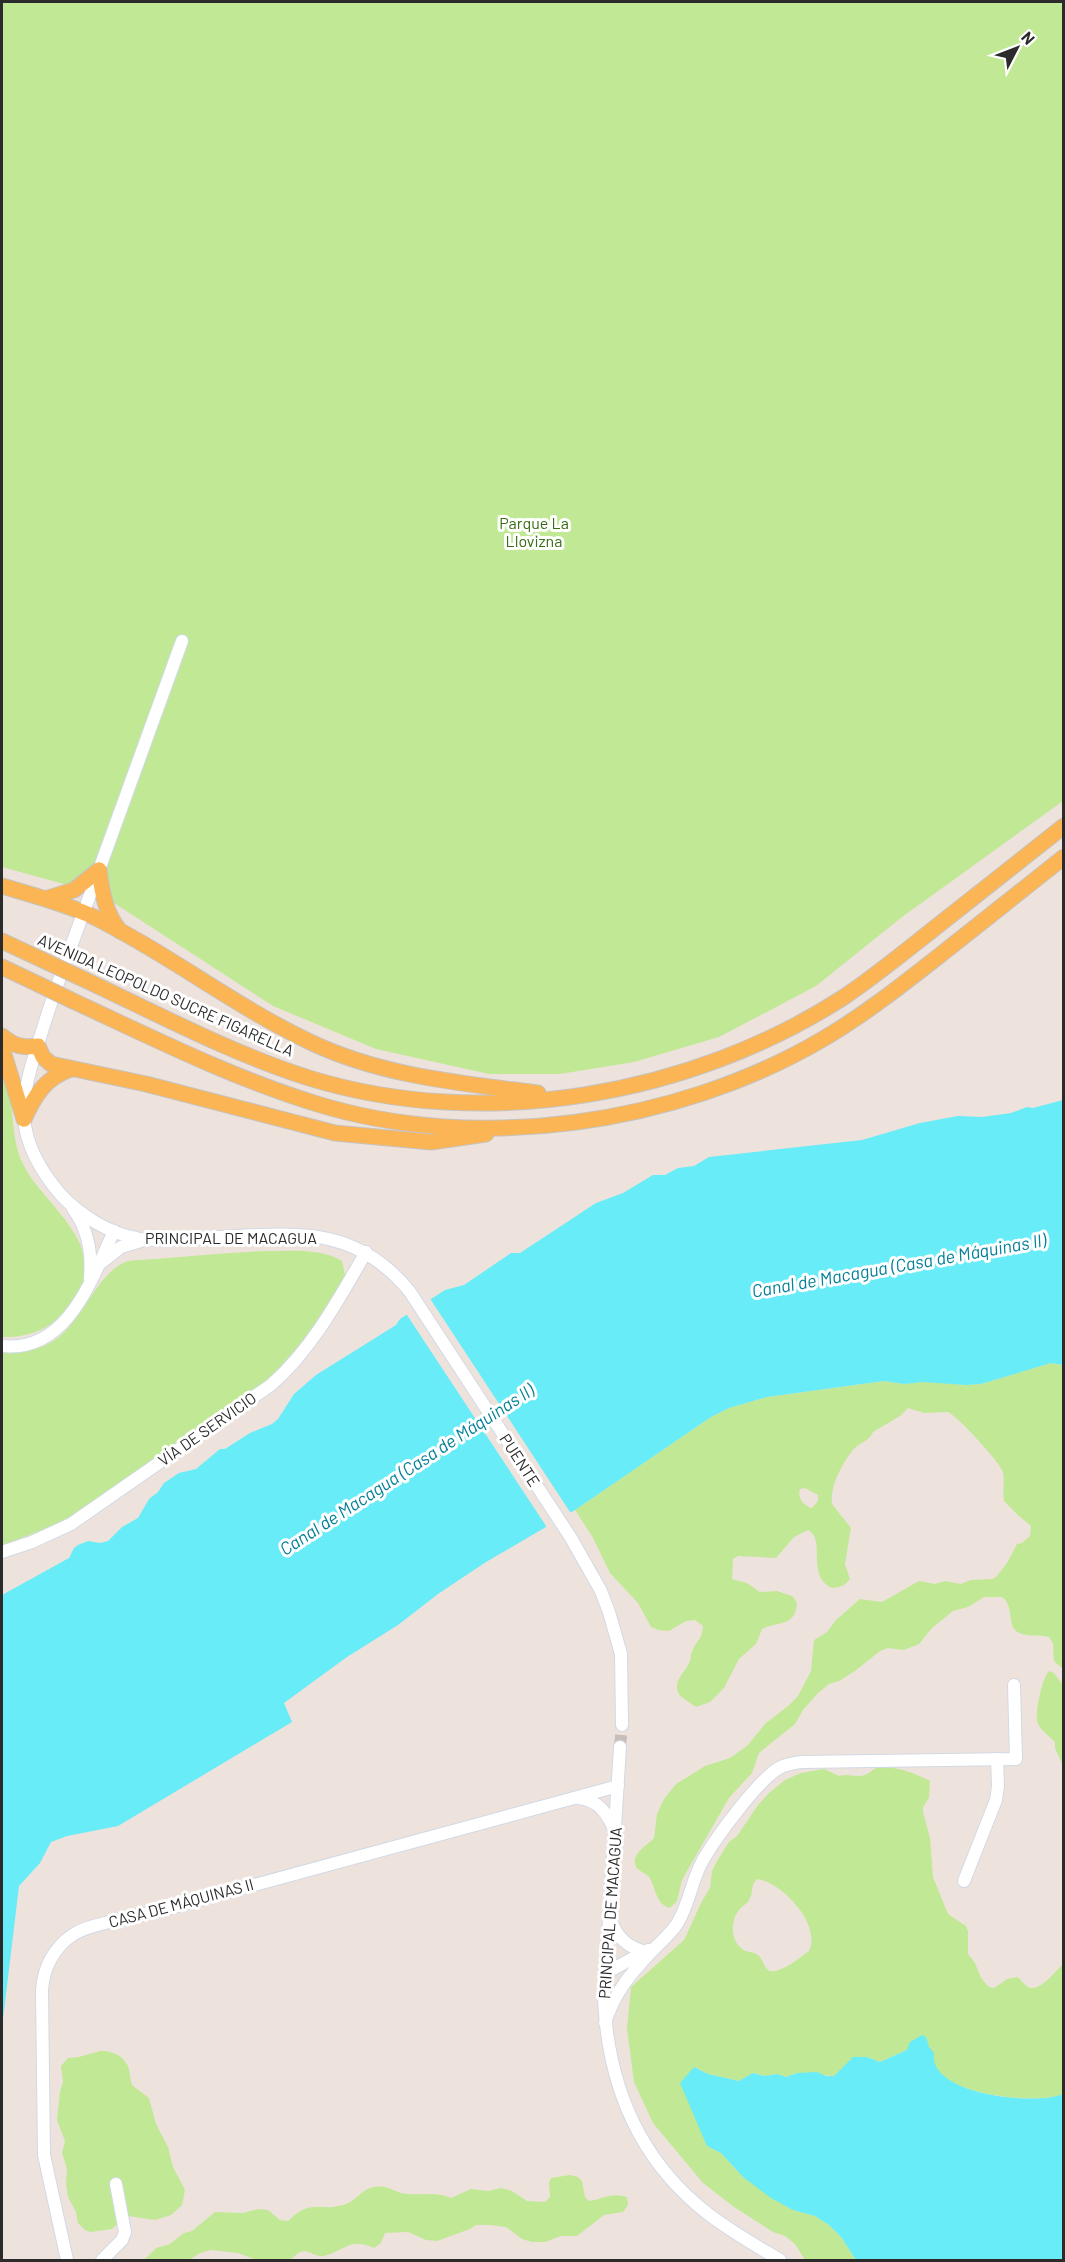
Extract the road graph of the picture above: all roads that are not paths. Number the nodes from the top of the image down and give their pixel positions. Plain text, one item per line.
1 (182, 642) dead end
2 (1064, 826) edge
3 (1064, 857) edge
4 (99, 870) junction
5 (2, 886) edge
6 (46, 899) junction
7 (83, 913) junction
8 (123, 934) junction
9 (2, 941) edge
10 (2, 967) edge
11 (2, 1036) edge
12 (38, 1046) junction
13 (2, 1048) edge
14 (71, 1069) junction
15 (565, 1097) junction
16 (24, 1119) junction
17 (505, 1127) junction
18 (64, 1198) junction
19 (114, 1231) junction
20 (147, 1239) junction
21 (366, 1252) junction
22 (97, 1268) junction
23 (90, 1282) junction
24 (410, 1292) joint
25 (2, 1346) edge
26 (2, 1552) edge
27 (1014, 1685) dead end
28 (622, 1725) tunnel mouth
29 (620, 1747) tunnel mouth
30 (997, 1759) junction
31 (618, 1786) junction
32 (573, 1798) junction
33 (615, 1835) junction
34 (964, 1881) dead end
35 (609, 1915) junction
36 (662, 1942) junction
37 (646, 1952) junction
38 (604, 1974) junction
39 (605, 2023) junction
40 (116, 2184) dead end
41 (67, 2260) edge
42 (102, 2260) edge
43 (780, 2260) edge

1 - 4 street, PRINCIPAL DE MACAGUA
2 - 15 main road, AVENIDA LEOPOLDO SUCRE FIGARELLA
3 - 17 main road
4 - 6 main road
4 - 7 street, PRINCIPAL DE MACAGUA
4 - 8 main road
5 - 6 main road
6 - 7 main road
7 - 8 main road
7 - 12 street, PRINCIPAL DE MACAGUA
8 - 15 main road
9 - 15 main road, AVENIDA LEOPOLDO SUCRE FIGARELLA, bridge
10 - 17 main road, bridge
11 - 12 main road
12 - 14 main road
12 - 16 street, PRINCIPAL DE MACAGUA
13 - 16 main road
14 - 16 main road
14 - 17 main road
16 - 18 street, PRINCIPAL DE MACAGUA
18 - 19 street, PRINCIPAL DE MACAGUA
18 - 23 street
19 - 20 street, PRINCIPAL DE MACAGUA
19 - 22 street
20 - 21 street, PRINCIPAL DE MACAGUA
20 - 22 street
21 - 24 street, PRINCIPAL DE MACAGUA
21 - 26 street, VÍA DE SERVICIO
22 - 23 street
23 - 25 street
24 - 28 street, PUENTE
27 - 30 street
29 - 31 street, PRINCIPAL DE MACAGUA
30 - 34 street
30 - 36 street
31 - 32 street, CASA DE MÁQUINAS II
31 - 33 street, PRINCIPAL DE MACAGUA
32 - 33 street
32 - 41 street, CASA DE MÁQUINAS II
33 - 35 street, PRINCIPAL DE MACAGUA
35 - 37 street
35 - 38 street, PRINCIPAL DE MACAGUA
36 - 37 street
36 - 39 street
37 - 38 street
38 - 39 street, PRINCIPAL DE MACAGUA
39 - 43 street, PRINCIPAL DE MACAGUA
40 - 42 street

